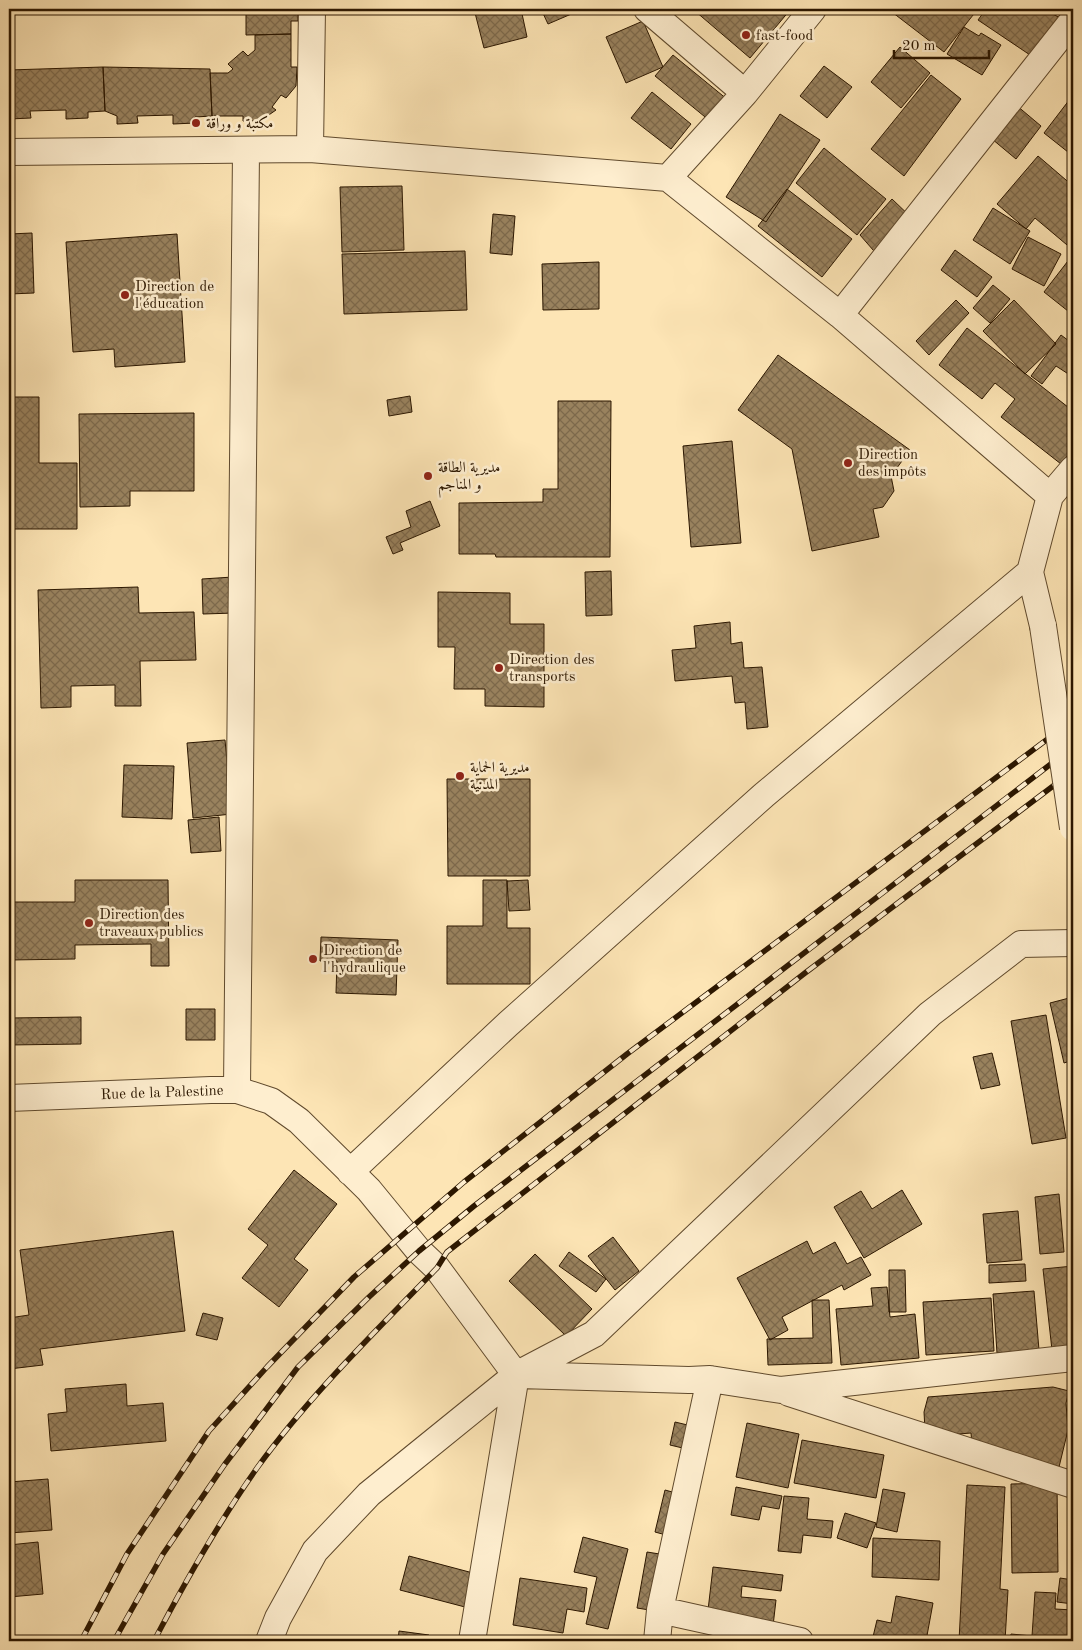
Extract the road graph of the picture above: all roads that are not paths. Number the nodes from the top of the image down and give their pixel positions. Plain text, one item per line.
1 (312, 9) edge
2 (647, 9) edge
3 (813, 9) edge
4 (1073, 20) edge
5 (745, 93) junction
6 (310, 149) junction
7 (246, 151) junction
8 (9, 152) edge
9 (668, 178) junction
10 (840, 315) junction
11 (1073, 469) edge
12 (1050, 496) junction
13 (1030, 572) junction
14 (1073, 828) edge
15 (1073, 943) edge
16 (237, 1090) junction
17 (9, 1098) edge
18 (350, 1172) junction
19 (1073, 1358) edge
20 (516, 1375) junction
21 (710, 1379) junction
22 (781, 1390) junction
23 (1073, 1485) edge
24 (660, 1610) junction
25 (269, 1641) edge
26 (472, 1641) edge
27 (657, 1641) edge
28 (800, 1641) edge

1 - 6 street
2 - 5 street
3 - 5 street
4 - 10 street
5 - 9 street
6 - 7 street
6 - 9 street
7 - 8 street
7 - 16 street
9 - 10 street
10 - 12 street
11 - 12 street
12 - 13 street
13 - 14 street, bridge
13 - 18 street
15 - 20 street
16 - 17 street, Rue de la Palestine
16 - 18 street, Rue de la Palestine
18 - 20 street, Rue de la Palestine
19 - 22 street
20 - 21 street
20 - 25 street
20 - 26 street
21 - 22 street
21 - 24 street
22 - 23 street
24 - 27 street
24 - 28 street

